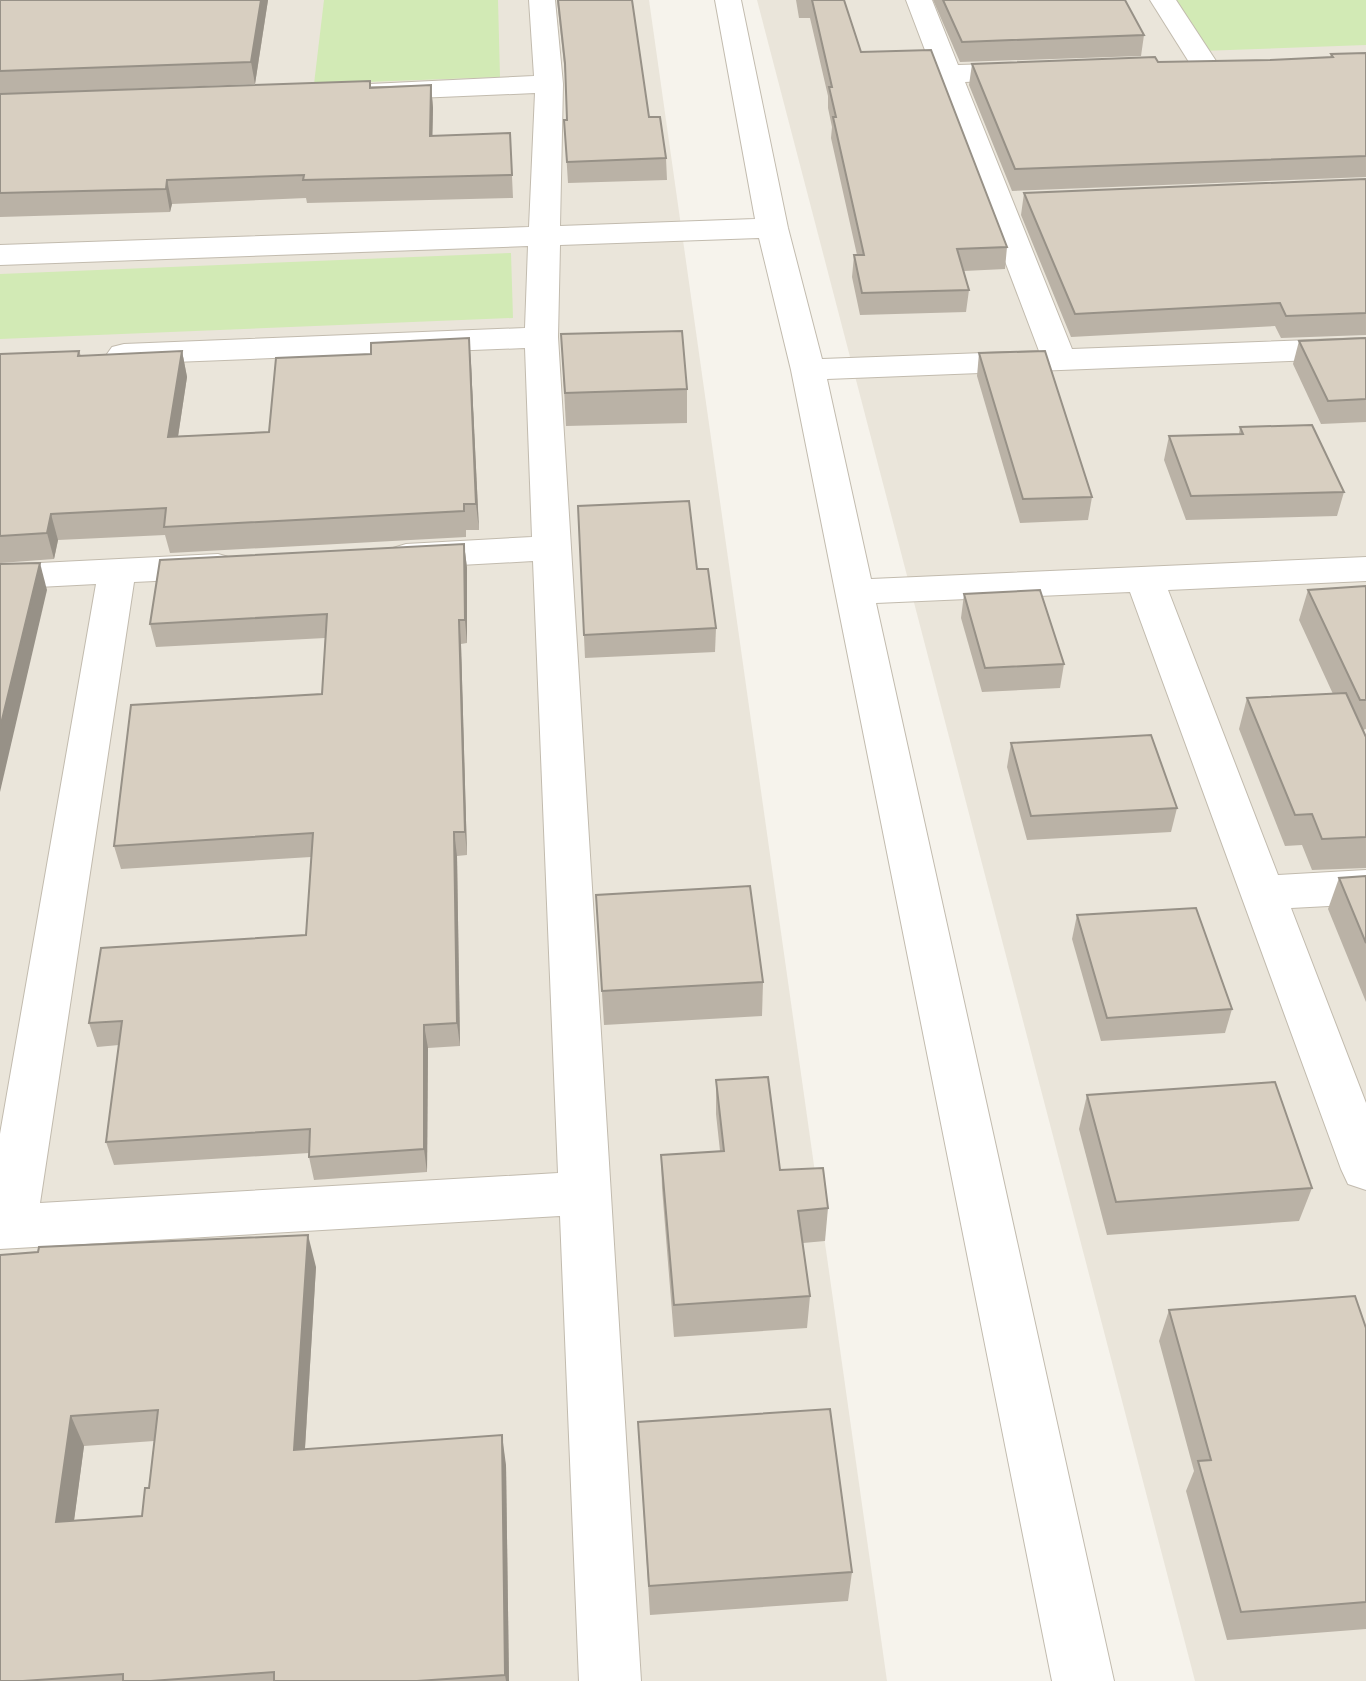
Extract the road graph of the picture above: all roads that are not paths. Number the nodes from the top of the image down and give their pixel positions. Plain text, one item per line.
1 (542, 0) edge
2 (728, 0) edge
3 (919, 0) edge
4 (1163, 0) edge
5 (1233, 63) edge
6 (1204, 64) junction
7 (1174, 65) edge
8 (1053, 70) edge
9 (947, 74) junction
10 (549, 84) junction
11 (345, 93) edge
12 (1028, 203) edge
13 (997, 204) junction
14 (772, 228) junction
15 (544, 235) junction
16 (0, 255) edge
17 (541, 337) junction
18 (1366, 348) edge
19 (95, 356) edge
20 (1059, 359) junction
21 (808, 370) junction
22 (552, 548) junction
23 (368, 558) edge
24 (258, 564) edge
25 (1366, 569) edge
26 (117, 571) junction
27 (0, 577) edge
28 (1145, 579) junction
29 (854, 592) junction
30 (1366, 887) edge
31 (1261, 893) junction
32 (1366, 1169) edge
33 (586, 1193) junction
34 (5, 1227) edge
35 (610, 1681) edge
36 (1083, 1681) edge

1 - 10 street
2 - 14 street
3 - 9 street
4 - 6 street
5 - 6 street
6 - 7 street
8 - 9 street
9 - 13 street
10 - 11 street
10 - 15 street
12 - 13 street
13 - 20 street
14 - 15 street
14 - 21 street
15 - 16 street
15 - 17 street
17 - 19 street
17 - 22 street
18 - 20 street
20 - 21 street
21 - 29 street
22 - 23 street
22 - 33 street
24 - 26 street
25 - 28 street
26 - 27 street
26 - 34 street
28 - 29 street
28 - 31 street
29 - 36 street
30 - 31 street
31 - 32 street
33 - 34 street
33 - 35 street

